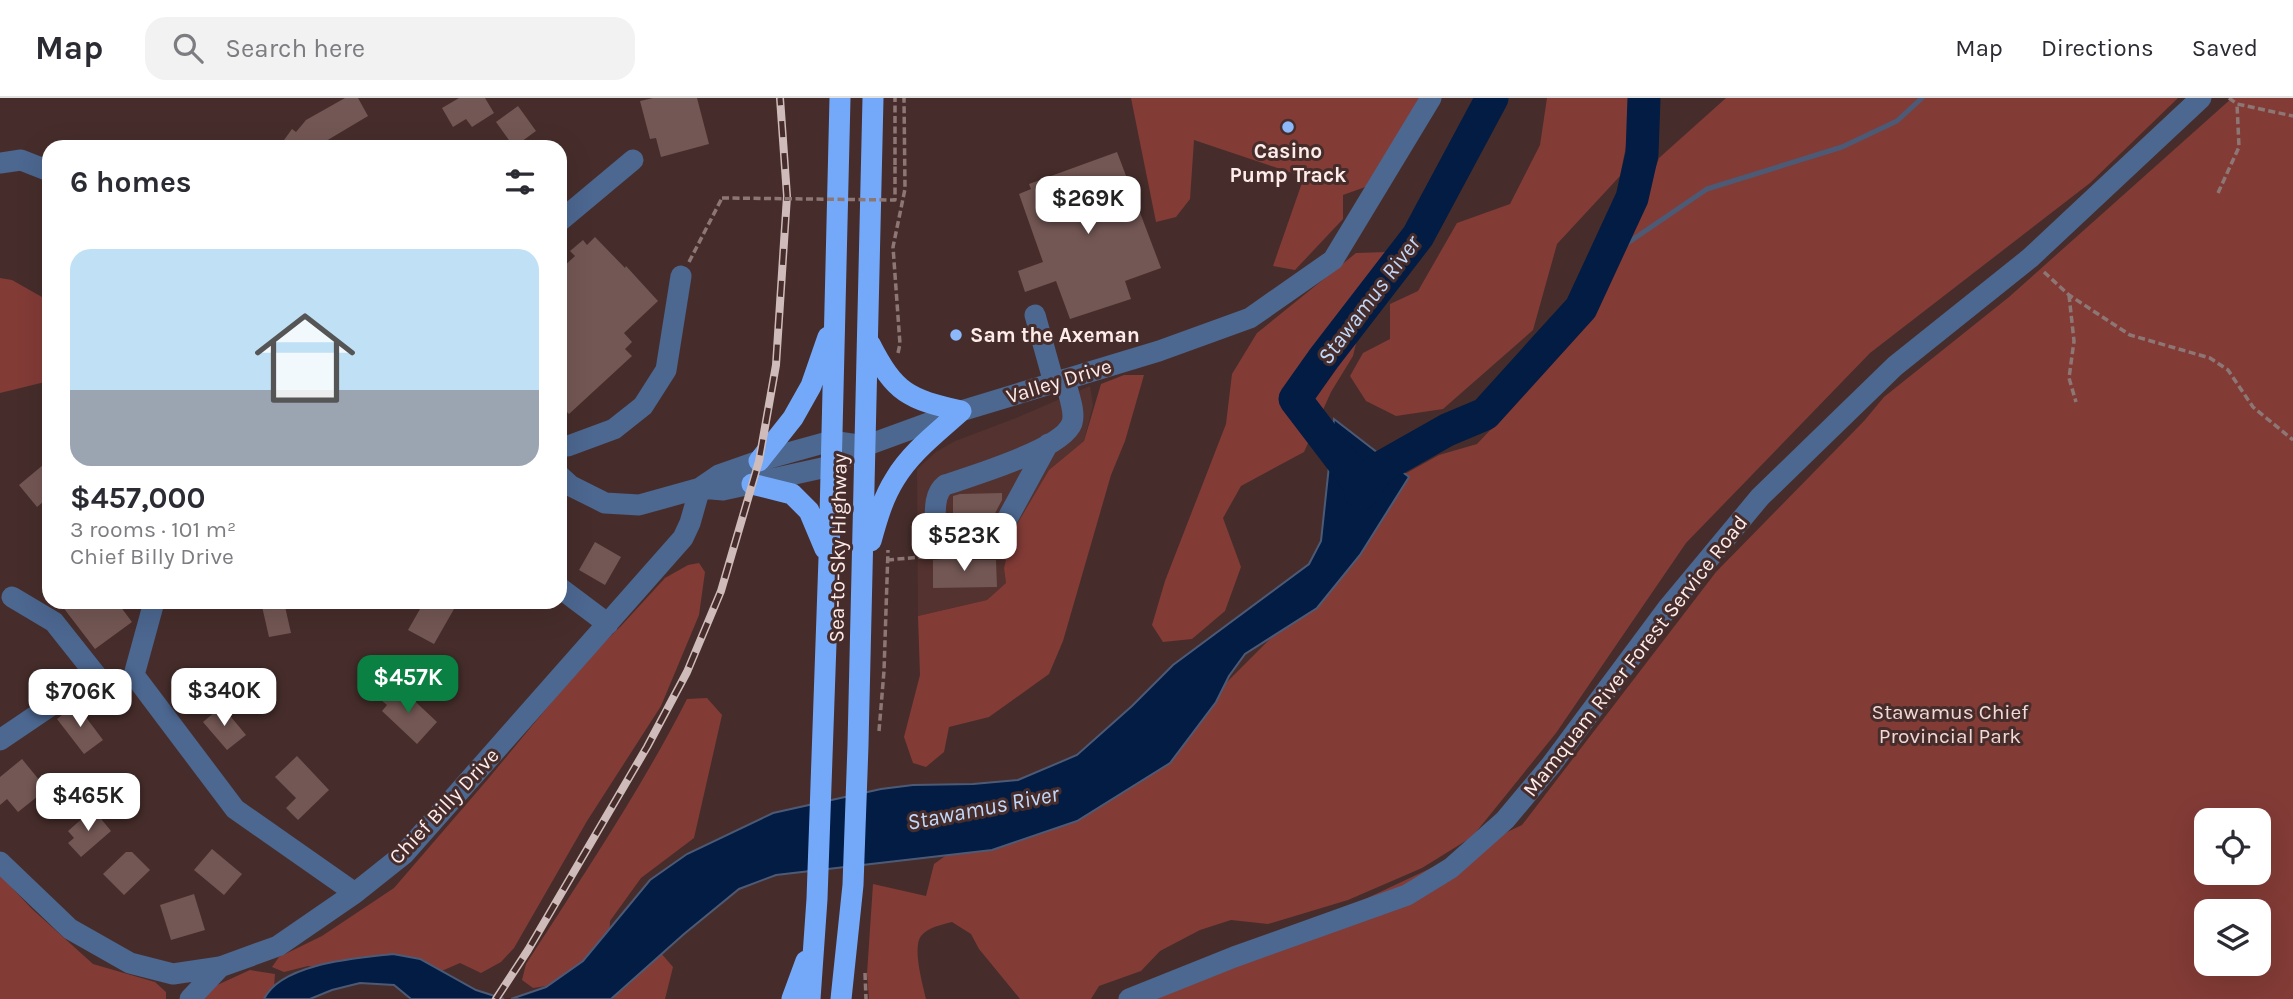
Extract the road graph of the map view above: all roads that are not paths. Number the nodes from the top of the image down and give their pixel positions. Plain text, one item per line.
1 (839, 98) edge
2 (873, 98) edge
3 (1431, 98) edge
4 (2201, 98) edge
5 (633, 160) dead end
6 (0, 163) edge
7 (42, 168) edge
8 (567, 215) edge
9 (681, 276) road end
10 (1035, 315) dead end
11 (834, 319) junction
12 (868, 339) junction
13 (1059, 381) junction
14 (961, 411) junction
15 (831, 441) junction
16 (1048, 444) junction
17 (567, 446) edge
18 (865, 446) junction
19 (759, 461) junction
20 (831, 466) junction
21 (567, 482) edge
22 (752, 484) junction
23 (700, 488) junction
24 (829, 558) junction
25 (862, 573) junction
26 (567, 593) edge
27 (12, 597) dead end
28 (152, 609) edge
29 (608, 624) junction
30 (96, 675) junction
31 (134, 676) junction
32 (0, 740) edge
33 (0, 862) edge
34 (355, 893) junction
35 (815, 936) junction
36 (220, 967) junction
37 (842, 998) edge
38 (190, 999) edge
39 (792, 999) edge
40 (810, 999) edge
41 (1129, 999) edge

1 - 11 highway, Sea-to-Sky Highway
2 - 12 highway, Sea-to-Sky Highway
3 - 13 street, Valley Drive
4 - 41 street, Mamquam River Forest Service Road
5 - 8 street
6 - 7 street
9 - 17 street
10 - 13 street
11 - 15 highway, Sea-to-Sky Highway
11 - 19 highway
12 - 14 highway
12 - 18 highway, Sea-to-Sky Highway
13 - 14 street, Valley Drive
13 - 16 street
14 - 18 street, Valley Drive
14 - 25 highway
15 - 18 street, Valley Drive
15 - 19 street
15 - 20 highway, Sea-to-Sky Highway
16 - 16 street
18 - 20 street
18 - 25 highway, Sea-to-Sky Highway
19 - 23 street
20 - 22 street
20 - 24 highway, Sea-to-Sky Highway
21 - 23 street
22 - 23 street
22 - 24 highway
23 - 29 street, Chief Billy Drive
24 - 35 highway, Sea-to-Sky Highway
25 - 37 highway, Sea-to-Sky Highway
26 - 29 street
27 - 30 street
28 - 31 street
29 - 34 street, Chief Billy Drive
30 - 31 street
30 - 32 street
31 - 34 street
33 - 36 street, Chief Billy Drive
34 - 36 street, Chief Billy Drive
35 - 39 highway
35 - 40 highway, Sea-to-Sky Highway
36 - 38 street

